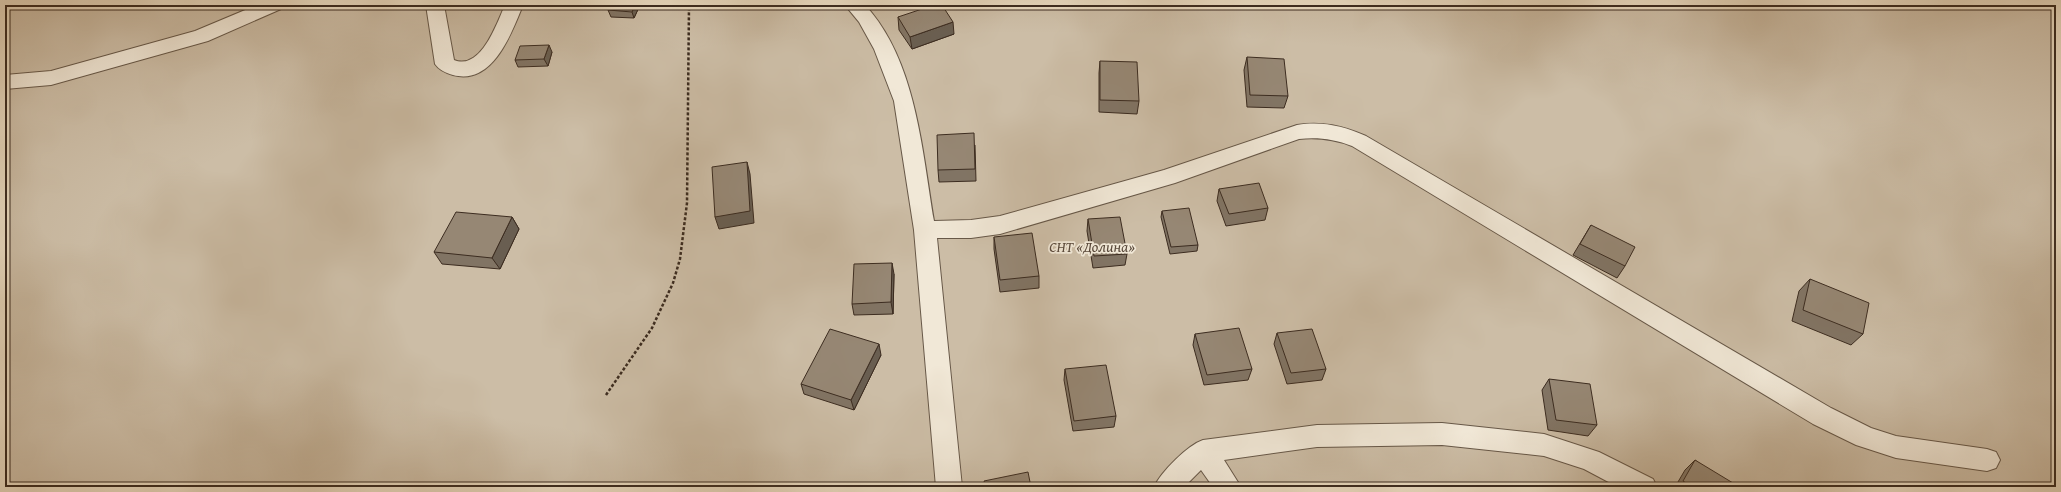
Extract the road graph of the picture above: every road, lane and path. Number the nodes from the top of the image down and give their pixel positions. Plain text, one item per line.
1 (274, 5) edge
2 (435, 5) edge
3 (514, 5) edge
4 (690, 5) edge
5 (854, 5) edge
6 (5, 82) edge
7 (924, 230) junction
8 (606, 395) dead end
9 (1203, 451) junction
10 (1986, 460) dead end
11 (949, 487) edge
12 (1167, 487) edge
13 (1228, 487) edge
14 (1644, 487) edge

1 - 6 lane
2 - 3 lane
4 - 8 path
5 - 7 lane
7 - 10 lane
7 - 11 lane
9 - 12 lane
9 - 13 lane
9 - 14 lane

